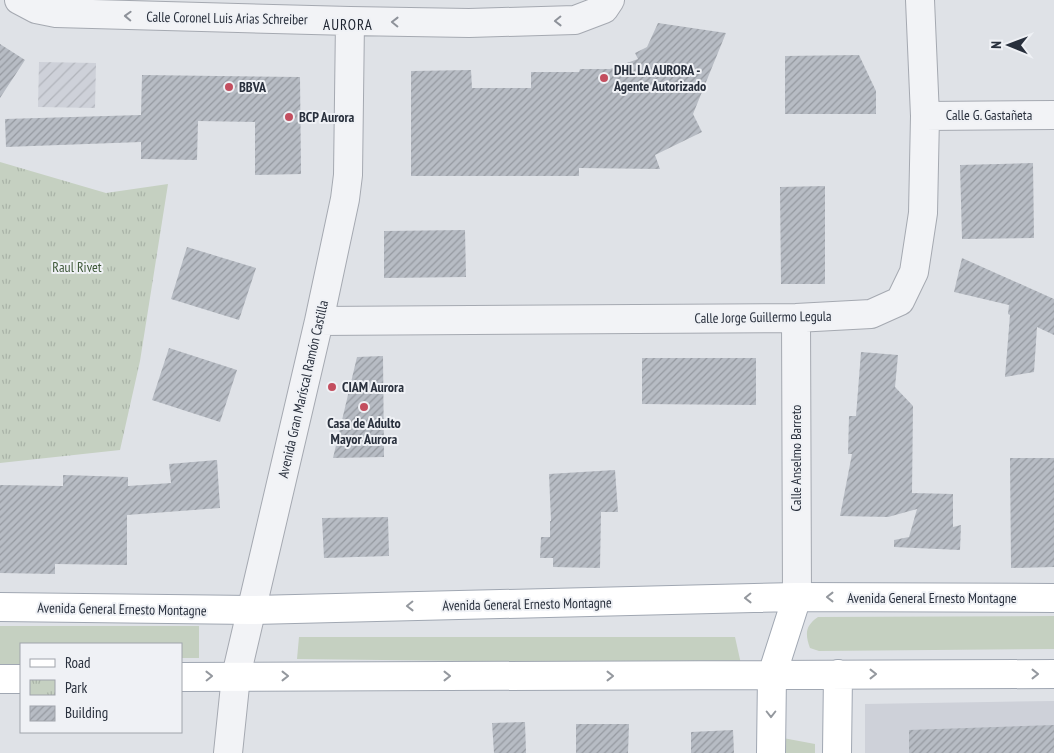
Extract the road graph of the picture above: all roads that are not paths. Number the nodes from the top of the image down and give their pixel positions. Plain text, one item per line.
1 (19, 0) edge
2 (610, 0) edge
3 (920, 0) edge
4 (350, 21) junction
5 (1054, 115) edge
6 (925, 116) junction
7 (796, 318) junction
8 (319, 321) junction
9 (797, 597) junction
10 (1054, 598) edge
11 (0, 607) edge
12 (252, 610) junction
13 (838, 674) junction
14 (1054, 674) edge
15 (772, 675) junction
16 (236, 676) junction
17 (182, 677) edge
18 (0, 679) edge
19 (20, 679) edge
20 (228, 753) edge
21 (771, 753) edge
22 (836, 753) edge

4 -> 1 street, Calle Coronel Luis Arias Schreiber
2 -> 4 street, Calle Coronel Luis Arias Schreiber
3 - 6 street, Calle Jorge Guillermo Legula
4 - 8 street, Avenida Gran Maríscal Ramón Castilla
5 - 6 street, Calle G. Gastañeta
6 - 7 street, Calle Jorge Guillermo Legula
7 - 8 street, Calle Jorge Guillermo Legula
7 - 9 street, Calle Anselmo Barreto
8 - 12 street, Avenida Gran Maríscal Ramón Castilla
10 -> 9 main road, Avenida General Ernesto Montagne
9 -> 12 main road, Avenida General Ernesto Montagne
9 - 15 main road
11 - 12 main road, Avenida General Ernesto Montagne
12 - 16 street, Avenida Gran Maríscal Ramón Castilla
13 -> 14 main road
13 - 15 main road
13 - 22 main road
16 -> 15 main road
15 -> 21 main road
17 -> 16 main road
16 - 20 street, Avenida Gran Maríscal Ramón Castilla
18 - 19 main road

